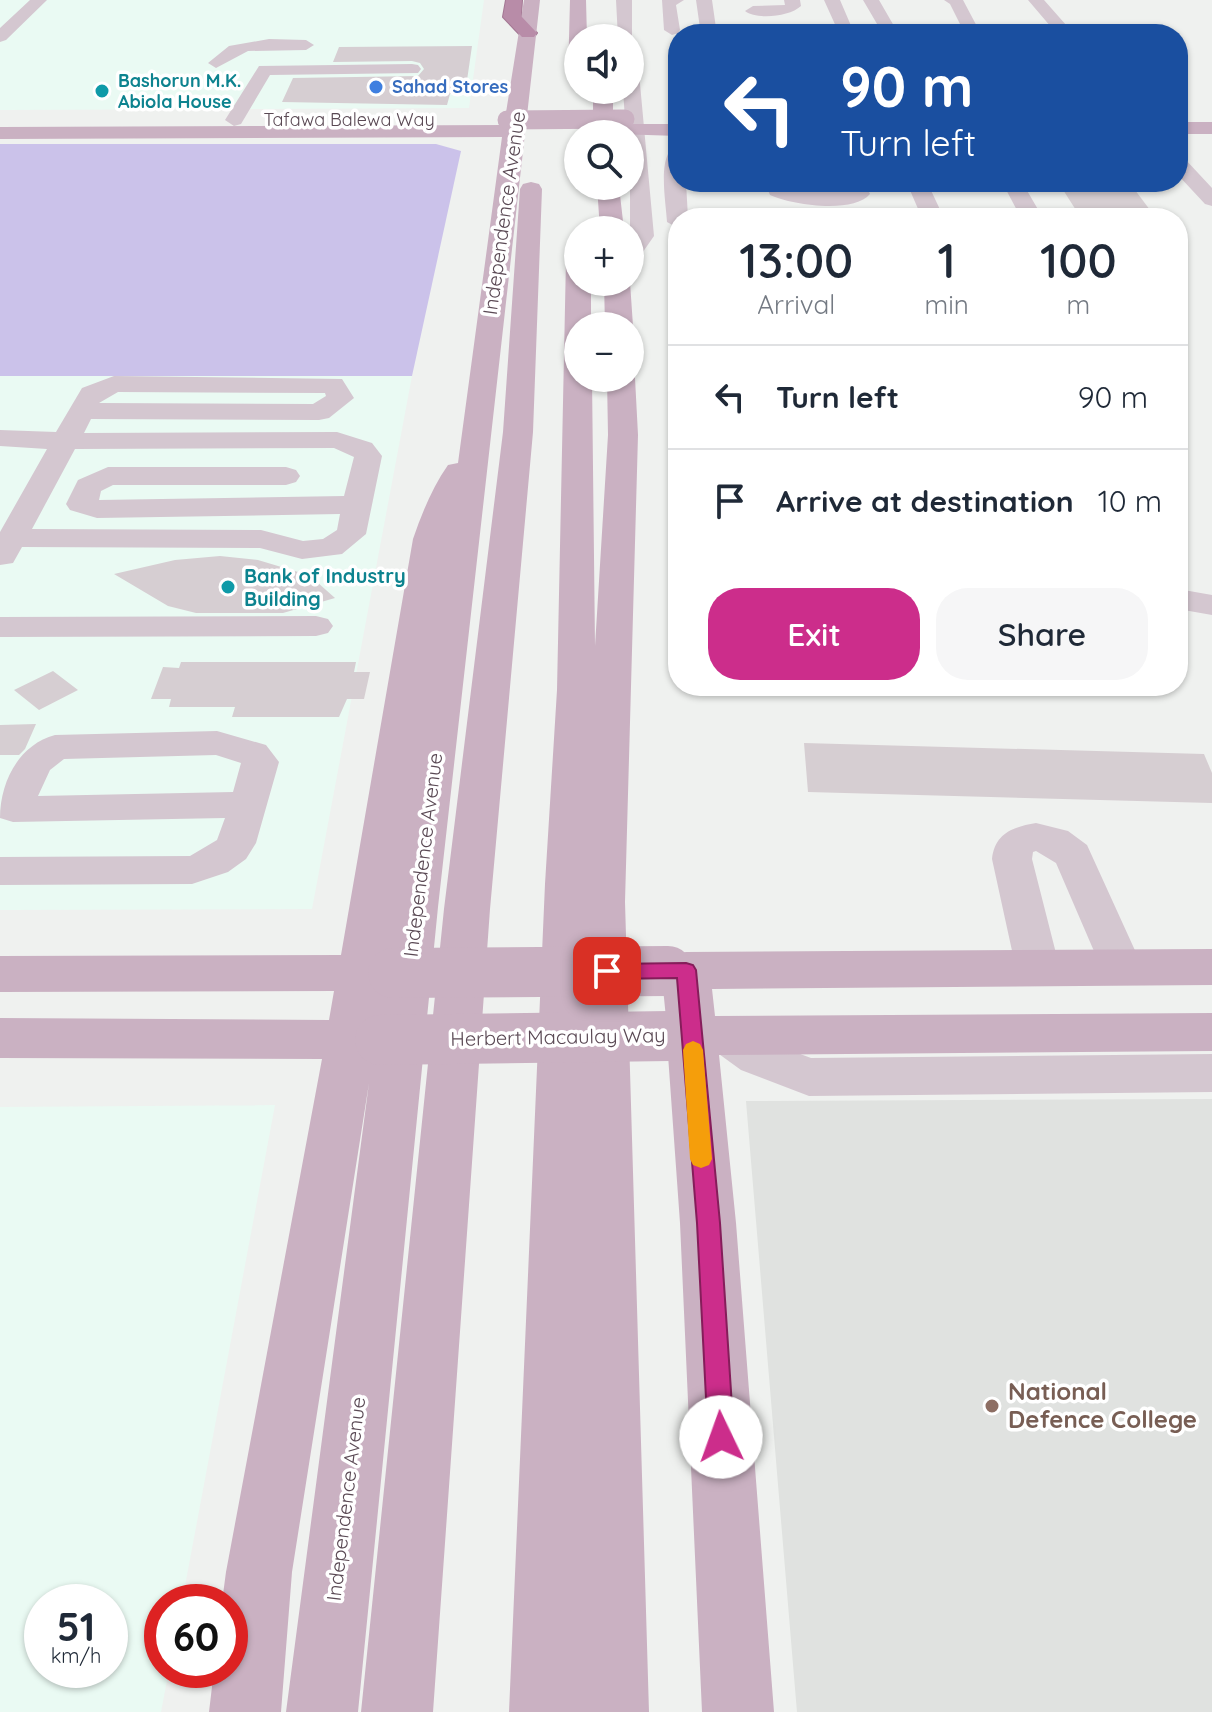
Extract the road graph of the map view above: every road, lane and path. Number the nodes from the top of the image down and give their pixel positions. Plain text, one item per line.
1 (39, 0) edge
2 (514, 0) edge
3 (532, 0) edge
4 (578, 0) edge
5 (624, 0) edge
6 (676, 0) edge
7 (704, 0) edge
8 (792, 0) edge
9 (832, 0) edge
10 (871, 0) edge
11 (952, 0) edge
12 (1036, 0) edge
13 (603, 11) dead end
14 (753, 11) edge
15 (578, 24) edge
16 (617, 24) edge
17 (625, 24) edge
18 (671, 24) edge
19 (707, 24) edge
20 (842, 24) edge
21 (885, 24) edge
22 (968, 24) edge
23 (1057, 24) edge
24 (528, 33) junction
25 (0, 37) edge
26 (278, 49) junction
27 (331, 49) dead end
28 (216, 55) dead end
29 (412, 69) dead end
30 (265, 70) junction
31 (538, 107) dead end
32 (1188, 118) edge
33 (1212, 118) edge
34 (234, 120) junction
35 (668, 120) edge
36 (0, 121) edge
37 (644, 124) edge
38 (501, 125) junction
39 (564, 125) edge
40 (644, 126) edge
41 (1212, 128) edge
42 (1188, 129) edge
43 (668, 130) edge
44 (0, 133) edge
45 (1188, 140) edge
46 (1195, 147) dead end
47 (487, 162) dead end
48 (1188, 174) edge
49 (1212, 200) edge
50 (583, 296) edge
51 (616, 392) edge
52 (82, 411) junction
53 (491, 433) junction
54 (600, 434) junction
55 (0, 438) edge
56 (66, 441) junction
57 (286, 476) dead end
58 (356, 505) junction
59 (8, 537) edge
60 (1188, 601) edge
61 (1212, 605) edge
62 (316, 626) dead end
63 (0, 627) edge
64 (247, 805) junction
65 (6, 824) edge
66 (0, 871) edge
67 (1212, 967) edge
68 (1121, 968) junction
69 (1038, 969) junction
70 (677, 970) junction
71 (378, 973) junction
72 (0, 974) edge
73 (1212, 1032) edge
74 (697, 1036) junction
75 (0, 1038) edge
76 (366, 1039) junction
77 (1212, 1073) edge
78 (245, 1712) edge
79 (322, 1712) edge
80 (397, 1712) edge
81 (545, 1712) edge
82 (613, 1712) edge
83 (738, 1712) edge

1 - 25 street
2 - 24 highway
3 - 24 main road, Independence Avenue
4 - 15 main road
5 - 17 street
6 - 18 street
7 - 19 street
8 - 14 street
9 - 20 street
10 - 21 street
11 - 22 street
12 - 23 street
13 - 16 street
24 - 38 main road
24 - 53 main road, Independence Avenue
26 - 27 street
26 - 28 street
26 - 30 street
29 - 30 street
30 - 34 street
31 - 53 main road, Independence Avenue
32 - 33 main road
34 - 36 main road, Tafawa Balewa Way
34 - 38 main road, Tafawa Balewa Way
35 - 37 main road
38 - 39 main road
38 - 44 main road
38 - 47 main road
40 - 43 main road
41 - 42 main road
45 - 46 street
48 - 49 street
50 - 54 main road
51 - 54 main road
52 - 52 street
52 - 56 street
53 - 71 main road
53 - 79 main road, Independence Avenue
53 - 80 main road, Independence Avenue
54 - 81 main road
54 - 82 main road
55 - 56 street
56 - 58 street
56 - 59 street
57 - 58 street
58 - 59 street
60 - 61 street
62 - 63 street
64 - 65 street
64 - 65 street
64 - 66 street
67 - 68 main road
68 - 69 main road
68 - 69 street
69 - 70 main road
70 - 71 main road, bridge
70 - 74 main road
71 - 72 main road
71 - 76 main road
73 - 74 main road, Herbert Macaulay Way
74 - 76 main road, Herbert Macaulay Way, bridge
74 - 77 street
74 - 83 main road
75 - 76 main road, Herbert Macaulay Way
76 - 78 main road

